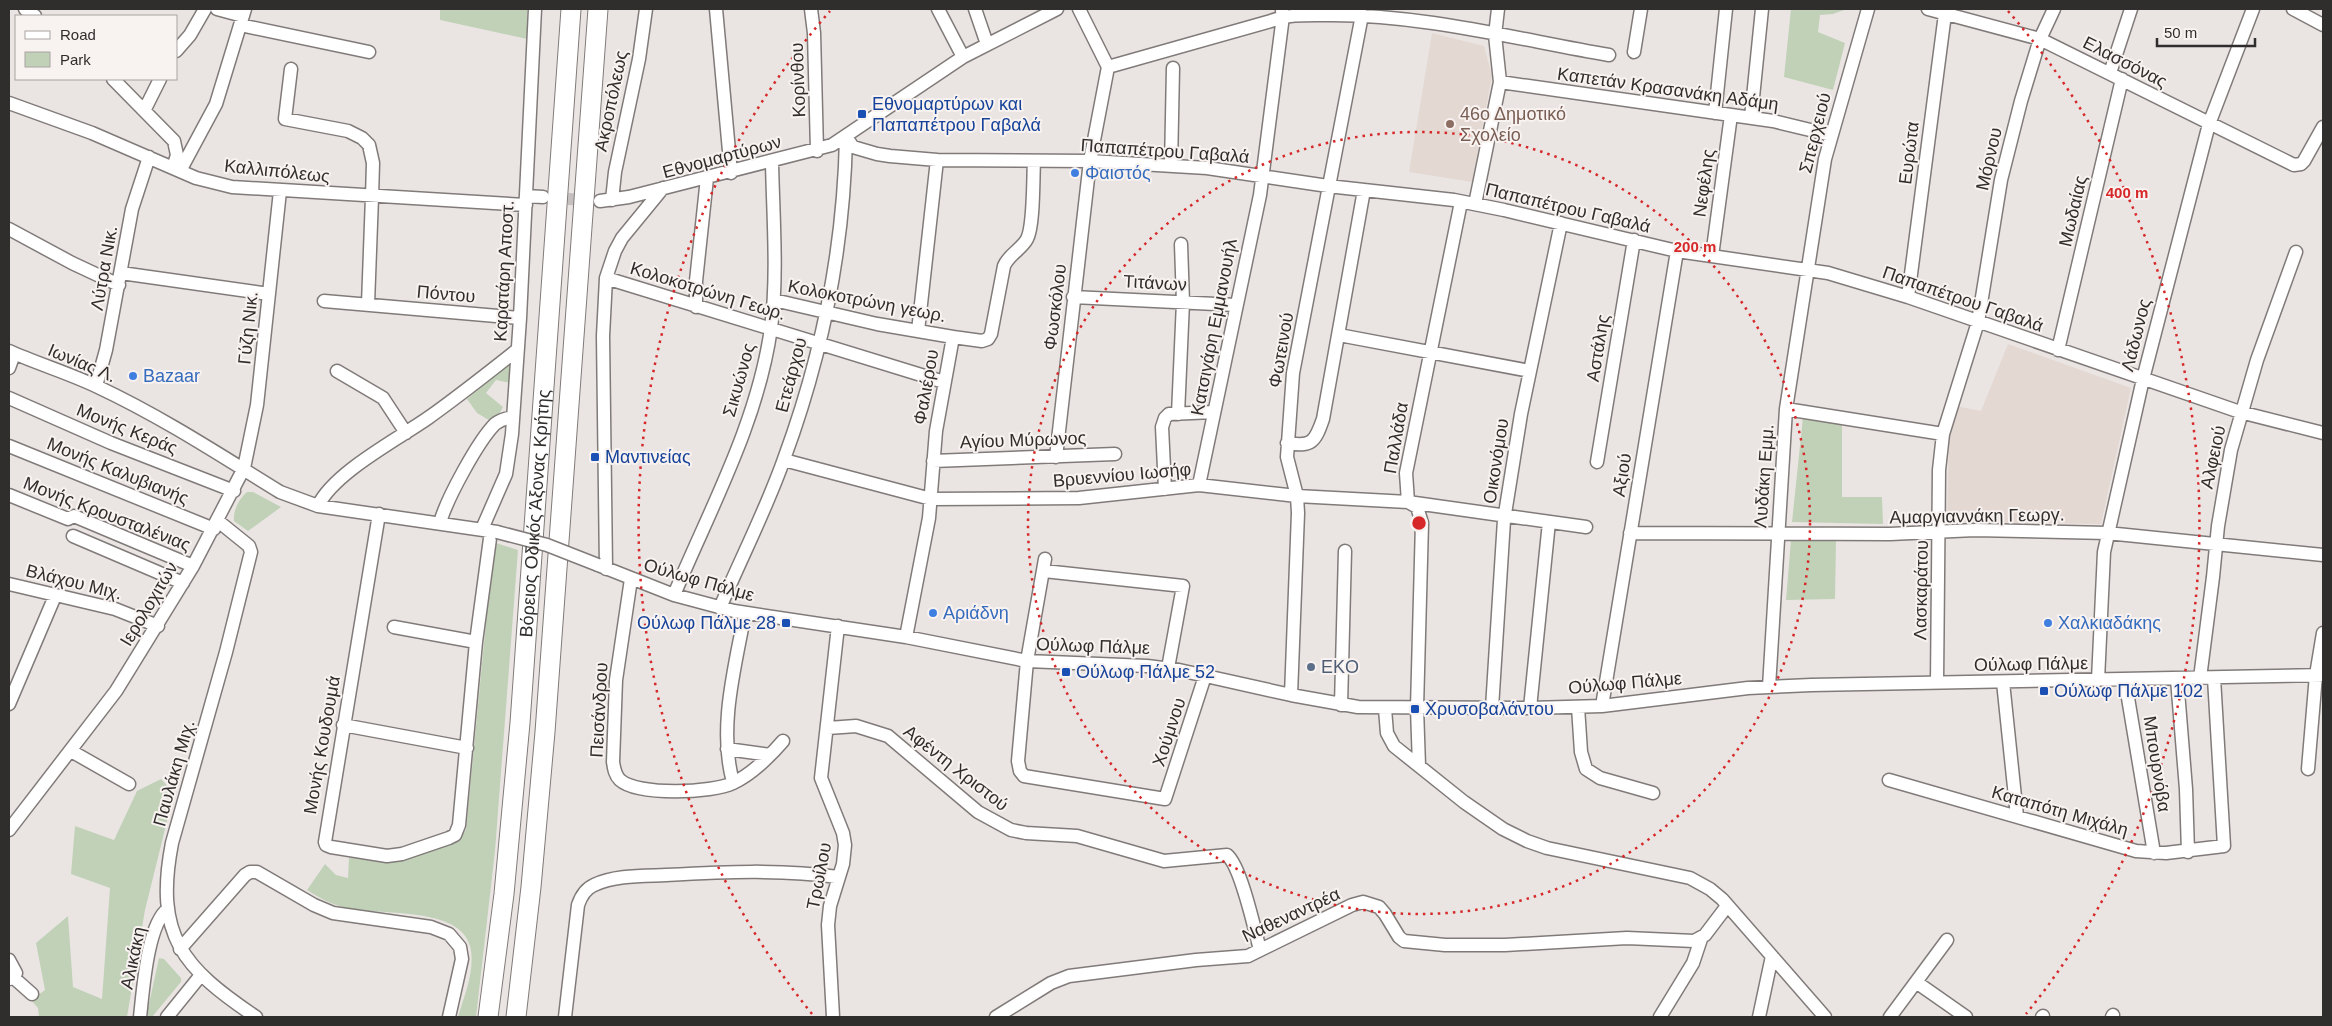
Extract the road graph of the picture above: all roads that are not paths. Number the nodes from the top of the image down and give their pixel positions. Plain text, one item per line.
1 (204, 9) edge
2 (217, 9) edge
3 (535, 9) edge
4 (571, 9) edge
5 (598, 9) edge
6 (646, 9) edge
7 (716, 9) edge
8 (811, 9) edge
9 (938, 9) edge
10 (975, 9) edge
11 (1057, 9) edge
12 (1079, 9) edge
13 (1498, 9) edge
14 (1641, 9) edge
15 (1726, 9) edge
16 (1762, 9) edge
17 (1868, 9) edge
18 (1928, 9) edge
19 (2054, 9) edge
20 (2131, 9) edge
21 (2253, 9) edge
22 (2293, 9) edge
23 (1282, 12) edge
24 (1401, 14) edge
25 (1945, 14) junction
26 (1362, 15) junction
27 (242, 17) edge
28 (2323, 25) edge
29 (1495, 35) junction
30 (2040, 40) junction
31 (987, 44) junction
32 (178, 49) edge
33 (368, 52) dead end
34 (1634, 52) dead end
35 (1609, 55) dead end
36 (963, 56) junction
37 (1108, 68) junction
38 (1173, 68) dead end
39 (291, 69) dead end
40 (2110, 73) junction
41 (2122, 79) junction
42 (114, 80) edge
43 (160, 80) edge
44 (1500, 82) junction
45 (9, 103) edge
46 (145, 109) junction
47 (1714, 113) junction
48 (1731, 115) junction
49 (1751, 118) junction
50 (2209, 124) junction
51 (2323, 127) edge
52 (1831, 135) junction
53 (846, 137) junction
54 (818, 151) junction
55 (149, 157) junction
56 (937, 160) junction
57 (1034, 161) junction
58 (1090, 161) junction
59 (772, 162) junction
60 (1171, 166) junction
61 (176, 170) junction
62 (730, 173) junction
63 (1262, 176) junction
64 (707, 178) junction
65 (1328, 186) junction
66 (663, 188) junction
67 (1364, 190) junction
68 (280, 192) junction
69 (372, 197) junction
70 (543, 197) tunnel mouth
71 (526, 201) junction
72 (1461, 202) junction
73 (1475, 204) junction
74 (1561, 223) junction
75 (9, 229) edge
76 (1634, 240) junction
77 (1180, 244) dead end
78 (1677, 251) junction
79 (2296, 252) dead end
80 (1712, 256) junction
81 (1809, 269) junction
82 (606, 278) junction
83 (120, 279) junction
84 (269, 294) junction
85 (1073, 297) junction
86 (1908, 297) junction
87 (774, 300) junction
88 (324, 301) dead end
89 (1183, 302) junction
90 (368, 304) junction
91 (1236, 305) junction
92 (696, 307) junction
93 (826, 312) junction
94 (520, 318) junction
95 (1978, 322) junction
96 (771, 329) junction
97 (918, 331) junction
98 (1339, 335) junction
99 (953, 336) junction
100 (818, 343) junction
101 (517, 350) junction
102 (2058, 350) junction
103 (1431, 352) junction
104 (12, 353) edge
105 (9, 368) edge
106 (337, 371) dead end
107 (1530, 371) junction
108 (2143, 379) junction
109 (944, 382) junction
110 (96, 386) junction
111 (9, 398) edge
112 (1786, 409) junction
113 (1214, 412) junction
114 (2240, 412) junction
115 (1178, 414) junction
116 (513, 417) junction
117 (2323, 430) edge
118 (406, 433) junction
119 (1943, 434) junction
120 (1287, 443) junction
121 (9, 446) edge
122 (1115, 454) dead end
123 (1056, 457) junction
124 (784, 460) junction
125 (933, 461) junction
126 (1597, 462) dead end
127 (244, 468) junction
128 (1199, 485) junction
129 (1165, 489) junction
130 (234, 491) junction
131 (9, 495) edge
132 (1296, 496) junction
133 (931, 499) junction
134 (1408, 502) junction
135 (318, 506) junction
136 (379, 514) junction
137 (1504, 516) junction
138 (1549, 522) junction
139 (440, 523) junction
140 (216, 525) junction
141 (1586, 527) dead end
142 (490, 531) junction
143 (1939, 532) junction
144 (1630, 533) junction
145 (1778, 533) junction
146 (2107, 533) junction
147 (74, 536) dead end
148 (2216, 543) junction
149 (1345, 551) dead end
150 (2323, 555) edge
151 (193, 566) junction
152 (602, 567) junction
153 (631, 579) junction
154 (183, 583) junction
155 (9, 584) edge
156 (674, 595) junction
157 (55, 596) junction
158 (720, 608) junction
159 (745, 613) junction
160 (158, 626) junction
161 (838, 626) junction
162 (394, 627) dead end
163 (2323, 633) edge
164 (906, 637) junction
165 (476, 642) junction
166 (1028, 661) junction
167 (1168, 668) junction
168 (2320, 675) edge
169 (1205, 676) junction
170 (2177, 678) junction
171 (2200, 678) junction
172 (2214, 678) junction
173 (2098, 680) junction
174 (2125, 680) junction
175 (2003, 682) junction
176 (1937, 683) junction
177 (1769, 687) junction
178 (1291, 695) junction
179 (9, 704) edge
180 (1341, 705) junction
181 (1602, 706) junction
182 (1578, 707) junction
183 (1416, 708) junction
184 (1492, 708) junction
185 (1530, 708) junction
186 (1385, 709) junction
187 (344, 725) junction
188 (828, 728) junction
189 (784, 741) dead end
190 (467, 748) junction
191 (727, 749) junction
192 (72, 751) junction
193 (770, 755) junction
194 (1419, 766) junction
195 (2308, 769) dead end
196 (1889, 780) dead end
197 (733, 782) junction
198 (129, 784) dead end
199 (1653, 793) dead end
200 (14, 814) edge
201 (2017, 816) junction
202 (9, 830) edge
203 (458, 831) joint
204 (2188, 852) junction
205 (2154, 853) junction
206 (838, 877) junction
207 (1727, 906) junction
208 (168, 909) junction
209 (1701, 939) junction
210 (1947, 940) dead end
211 (180, 949) junction
212 (1260, 950) junction
213 (1772, 956) junction
214 (9, 960) edge
215 (201, 975) junction
216 (12, 978) edge
217 (1916, 982) junction
218 (32, 994) dead end
219 (140, 1017) edge
220 (167, 1017) edge
221 (256, 1017) edge
222 (449, 1017) edge
223 (488, 1017) edge
224 (516, 1017) edge
225 (565, 1017) edge
226 (832, 1017) edge
227 (996, 1017) edge
228 (1660, 1017) edge
229 (1759, 1017) edge
230 (1825, 1017) edge
231 (1890, 1017) edge
232 (1966, 1017) edge

1 - 32 street
2 - 27 street
3 - 71 street, Καρατάρη Αποστ.
4 - 223 highway, Βόρειος Οδικός Άξονας Κρήτης
5 - 224 highway, Βόρειος Οδικός Άξονας Κρήτης
6 - 66 street, Ακροπόλεως
7 - 62 street
8 - 54 street, Κορίνθου
9 - 36 street
10 - 31 street
11 - 31 street, Εθνομαρτύρων
12 - 37 street
13 - 29 street
14 - 34 street
15 - 47 street
16 - 49 street
17 - 52 street, Σπερχειού
18 - 25 street, Ελασσόνας
19 - 30 street, Μόρνου
20 - 40 street
21 - 50 street, Λάδωνος
22 - 28 street
23 - 26 street
23 - 37 street
23 - 63 street, Κατσιγάρη Εμμανουήλ
24 - 26 street
24 - 29 street
25 - 30 street, Ελασσόνας
25 - 86 street, Ευρώτα
26 - 65 street, Φωτεινού
27 - 33 street
27 - 61 street
29 - 35 street
29 - 44 street
30 - 40 street, Ελασσόνας
30 - 95 street, Μόρνου
31 - 36 street, Εθνομαρτύρων
36 - 53 street, Εθνομαρτύρων
37 - 58 street, Φωσκόλου
38 - 60 street
39 - 69 street
40 - 41 street, Ελασσόνας
41 - 50 street, Ελασσόνας
41 - 102 street, Μωδαίας
42 - 46 street
43 - 46 street
44 - 47 street, Καπετάν Κρασανάκη Αδάμη
44 - 73 street
45 - 55 street, Καλλιπόλεως
46 - 61 street
47 - 48 street, Καπετάν Κρασανάκη Αδάμη
48 - 49 street, Καπετάν Κρασανάκη Αδάμη
48 - 80 street, Νεφέλης
49 - 52 street, Καπετάν Κρασανάκη Αδάμη
50 - 51 street, Ελασσόνας
50 - 108 street, Λάδωνος
52 - 81 street, Σπερχειού
53 - 54 street, Εθνομαρτύρων
53 - 56 street, Παπαπέτρου Γαβαλά
53 - 93 street, Ετεάρχου
54 - 59 street, Εθνομαρτύρων
55 - 61 street, Καλλιπόλεως
55 - 83 street, Λύτρα Νικ.
56 - 57 street, Παπαπέτρου Γαβαλά
56 - 97 street
57 - 58 street, Παπαπέτρου Γαβαλά
57 - 99 street, Φαλιέρου
58 - 60 street, Παπαπέτρου Γαβαλά
58 - 85 street, Φωσκόλου
59 - 62 street, Εθνομαρτύρων
59 - 87 street, Σικυώνος
60 - 63 street, Παπαπέτρου Γαβαλά
61 - 68 street, Καλλιπόλεως
62 - 64 street, Εθνομαρτύρων
63 - 65 street, Παπαπέτρου Γαβαλά
63 - 91 street, Κατσιγάρη Εμμανουήλ
64 - 66 street, Εθνομαρτύρων
64 - 92 street
65 - 67 street, Παπαπέτρου Γαβαλά
65 - 120 street, Φωτεινού
66 - 82 street, Εθνομαρτύρων
67 - 72 street, Παπαπέτρου Γαβαλά
67 - 98 street
68 - 69 street, Καλλιπόλεως
68 - 84 street, Γύζη Νικ.
69 - 71 street, Καλλιπόλεως
69 - 90 street
70 - 71 street, Καλλιπόλεως
71 - 94 street, Καρατάρη Αποστ.
72 - 73 street, Παπαπέτρου Γαβαλά
72 - 103 street, Παλλάδα
73 - 74 street, Παπαπέτρου Γαβαλά
74 - 76 street, Παπαπέτρου Γαβαλά
74 - 107 street, Οικονόμου
75 - 83 street
76 - 78 street, Παπαπέτρου Γαβαλά
76 - 126 street, Αστάλης
77 - 89 street
78 - 80 street, Παπαπέτρου Γαβαλά
78 - 144 street, Αξιού
79 - 114 street, Αλφειού
80 - 81 street, Παπαπέτρου Γαβαλά
81 - 86 street, Παπαπέτρου Γαβαλά
81 - 112 street, Λυδάκη Εμμ.
82 - 92 street, Κολοκοτρώνη Γεωρ.
82 - 152 street, Εθνομαρτύρων
83 - 84 street
83 - 110 street, Λύτρα Νικ.
84 - 127 street, Γύζη Νικ.
85 - 89 street, Τιτάνων
85 - 123 street, Φωσκόλου
86 - 95 street, Παπαπέτρου Γαβαλά
87 - 93 street, Κολοκοτρώνη γεωρ.
87 - 96 street, Σικυώνος
88 - 90 street, Πόντου
89 - 91 street, Τιτάνων
89 - 115 street
90 - 94 street, Πόντου
91 - 113 street, Κατσιγάρη Εμμανουήλ
92 - 96 street, Κολοκοτρώνη Γεωρ.
93 - 97 street, Κολοκοτρώνη γεωρ.
93 - 100 street, Ετεάρχου
94 - 101 street, Καρατάρη Αποστ.
95 - 102 street, Παπαπέτρου Γαβαλά
95 - 119 street, Λασκαράτου
96 - 100 street, Κολοκοτρώνη Γεωρ.
96 - 156 street, Σικυώνος
97 - 99 street, Κολοκοτρώνη γεωρ.
98 - 103 street
98 - 120 street
99 - 109 street, Φαλιέρου
100 - 109 street, Κολοκοτρώνη Γεωρ.
100 - 124 street, Ετεάρχου
101 - 116 street, Καρατάρη Αποστ.
101 - 118 street
102 - 108 street, Παπαπέτρου Γαβαλά
103 - 107 street
103 - 134 street, Παλλάδα
104 - 105 street
104 - 110 street, Ιωνίας Λ.
106 - 118 street
107 - 137 street, Οικονόμου
108 - 114 street, Παπαπέτρου Γαβαλά
108 - 146 street, Λάδωνος
109 - 125 street, Φαλιέρου
110 - 127 street, Ιωνίας Λ.
111 - 130 street, Μονής Κεράς
112 - 119 street
112 - 145 street, Λυδάκη Εμμ.
113 - 115 street
113 - 128 street, Κατσιγάρη Εμμανουήλ
114 - 117 street, Παπαπέτρου Γαβαλά
114 - 148 street, Αλφειού
115 - 129 street
116 - 139 street
116 - 142 street, Καρατάρη Αποστ.
118 - 135 street
119 - 143 street, Λασκαράτου
120 - 132 street, Φωτεινού
121 - 140 street, Μονής Καλυβιανής
122 - 123 street, Αγίου Μύρωνος
123 - 125 street, Αγίου Μύρωνος
124 - 133 street, Βρυεννίου Ιωσήφ
124 - 158 street, Ετεάρχου
125 - 133 street, Φαλιέρου
127 - 130 street, Ιερολοχιτών
127 - 135 street, Ούλωφ Πάλμε
128 - 129 street, Βρυεννίου Ιωσήφ
128 - 132 street, Βρυεννίου Ιωσήφ
129 - 133 street, Βρυεννίου Ιωσήφ
130 - 140 street, Ιερολοχιτών
131 - 151 street, Μονής Κρουσταλένιας
132 - 134 street, Βρυεννίου Ιωσήφ
132 - 178 street, Φωτεινού
133 - 164 street, Φαλιέρου
134 - 137 street, Βρυεννίου Ιωσήφ
134 - 183 street
135 - 136 street, Ούλωφ Πάλμε
136 - 139 street, Ούλωφ Πάλμε
136 - 187 street, Μονής Κουδουμά
137 - 138 street, Βρυεννίου Ιωσήφ
137 - 184 street, Οικονόμου
138 - 141 street, Βρυεννίου Ιωσήφ
138 - 185 street
139 - 142 street, Ούλωφ Πάλμε
140 - 151 street, Ιερολοχιτών
140 - 208 street, Παυλάκη Μιχ.
142 - 152 street, Ούλωφ Πάλμε, bridge
142 - 165 street, Καρατάρη Αποστ.
143 - 145 street, Αμαργιαννάκη Γεωργ.
143 - 146 street, Αμαργιαννάκη Γεωργ.
143 - 176 street, Λασκαράτου
144 - 145 street, Αμαργιαννάκη Γεωργ.
144 - 181 street, Αξιού
145 - 177 street, Λυδάκη Εμμ.
146 - 148 street, Αμαργιαννάκη Γεωργ.
146 - 173 street, Λάδωνος
147 - 154 street
148 - 150 street, Αμαργιαννάκη Γεωργ.
148 - 171 street, Αλφειού
149 - 180 street
151 - 154 street, Ιερολοχιτών
152 - 153 street, Ούλωφ Πάλμε
153 - 156 street, Ούλωφ Πάλμε
153 - 197 street, Πεισάνδρου
154 - 160 street, Ιερολοχιτών
155 - 157 street, Βλάχου Μιχ.
156 - 158 street, Ούλωφ Πάλμε
157 - 160 street, Βλάχου Μιχ.
157 - 179 street
158 - 159 street, Ούλωφ Πάλμε
159 - 161 street, Ούλωφ Πάλμε
159 - 191 street
160 - 192 street, Ιερολοχιτών
161 - 164 street, Ούλωφ Πάλμε
161 - 188 street, Τρωίλου
162 - 165 street
163 - 168 street
164 - 166 street, Ούλωφ Πάλμε
165 - 190 street, Καρατάρη Αποστ.
166 - 167 street, Ούλωφ Πάλμε
166 - 167 street
166 - 169 street, Χούμνου
167 - 169 street, Ούλωφ Πάλμε
168 - 172 street, Ούλωφ Πάλμε
168 - 195 street
169 - 178 street, Ούλωφ Πάλμε
170 - 171 street, Ούλωφ Πάλμε
170 - 174 street, Ούλωφ Πάλμε
170 - 204 street
171 - 172 street, Ούλωφ Πάλμε
172 - 204 street, Καταπότη Μιχάλη
173 - 174 street, Ούλωφ Πάλμε
173 - 175 street, Ούλωφ Πάλμε
174 - 205 street, Μπουρνόβα
175 - 176 street, Ούλωφ Πάλμε
175 - 201 street
176 - 177 street, Ούλωφ Πάλμε
177 - 181 street, Ούλωφ Πάλμε
178 - 180 street, Ούλωφ Πάλμε
180 - 186 street, Ούλωφ Πάλμε
181 - 182 street, Ούλωφ Πάλμε
182 - 185 street, Ούλωφ Πάλμε
182 - 199 street
183 - 184 street, Ούλωφ Πάλμε
183 - 186 street, Ούλωφ Πάλμε
183 - 194 street
184 - 185 street, Ούλωφ Πάλμε
186 - 194 street
187 - 190 street
187 - 203 street, Μονής Κουδουμά
188 - 206 street, Τρωίλου
188 - 212 street, Αφέντη Χριστού
189 - 193 street, Πεισάνδρου
190 - 203 street, Καρατάρη Αποστ.
191 - 193 street
191 - 197 street
192 - 198 street
192 - 200 street, Ιερολοχιτών
193 - 197 street, Πεισάνδρου
194 - 207 street
196 - 201 street, Καταπότη Μιχάλη
200 - 202 street, Ιερολοχιτών
201 - 205 street, Καταπότη Μιχάλη
204 - 205 street, Καταπότη Μιχάλη
206 - 225 street
206 - 226 street, Τρωίλου
207 - 209 street
207 - 213 street
208 - 211 street, Παυλάκη Μιχ.
208 - 219 street, Αλικάκη
209 - 212 street, Ναθεναντρέα
209 - 228 street
210 - 217 street
211 - 215 street, Παυλάκη Μιχ.
211 - 222 street
212 - 227 street, Ναθεναντρέα
213 - 229 street
213 - 230 street
214 - 216 street
215 - 220 street
215 - 221 street, Παυλάκη Μιχ.
216 - 218 street
217 - 231 street
217 - 232 street

